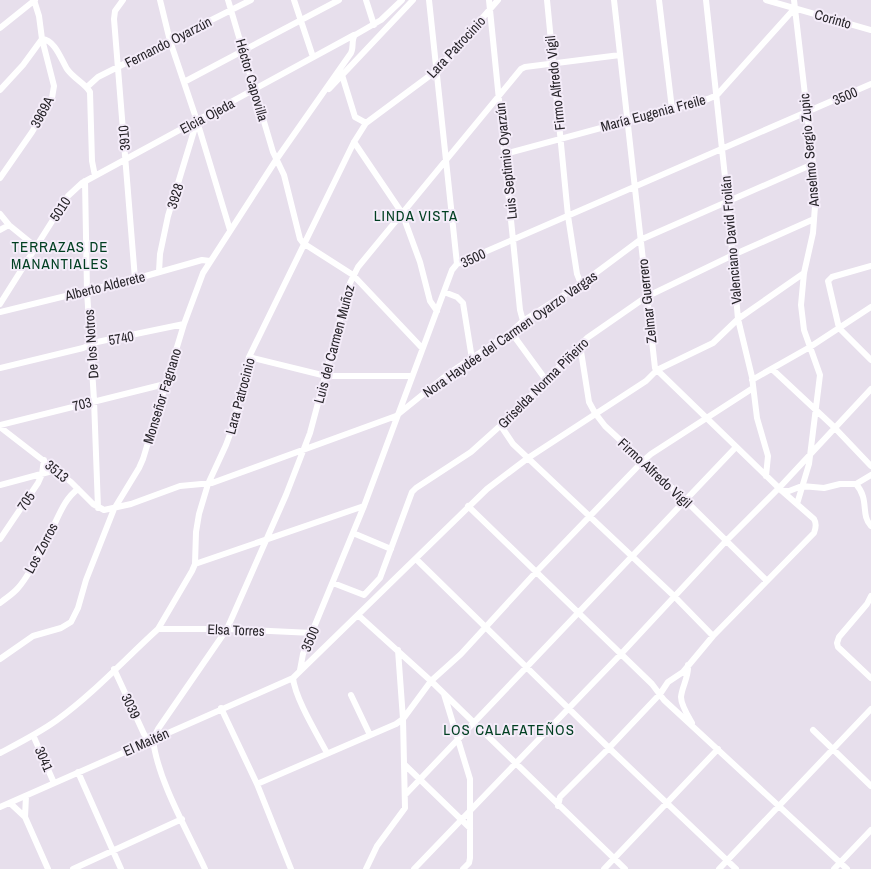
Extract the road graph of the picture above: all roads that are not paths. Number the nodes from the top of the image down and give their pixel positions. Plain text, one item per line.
1 (35, 0) edge
2 (123, 0) edge
3 (160, 0) edge
4 (228, 0) edge
5 (251, 0) edge
6 (294, 0) edge
7 (339, 0) edge
8 (366, 0) edge
9 (402, 0) edge
10 (413, 0) edge
11 (429, 0) edge
12 (489, 0) edge
13 (498, 0) edge
14 (547, 0) edge
15 (614, 0) edge
16 (659, 0) edge
17 (706, 0) edge
18 (766, 0) edge
19 (794, 0) edge
20 (491, 8) junction
21 (795, 8) junction
22 (231, 10) junction
23 (301, 20) junction
24 (374, 25) junction
25 (0, 28) edge
26 (871, 30) edge
27 (355, 35) junction
28 (42, 39) junction
29 (170, 41) junction
30 (342, 41) junction
31 (353, 44) junction
32 (370, 45) junction
33 (243, 50) junction
34 (620, 55) junction
35 (313, 57) junction
36 (553, 64) junction
37 (118, 67) junction
38 (436, 71) junction
39 (342, 75) junction
40 (184, 82) junction
41 (871, 84) edge
42 (87, 87) junction
43 (0, 90) edge
44 (255, 90) junction
45 (499, 94) junction
46 (717, 95) junction
47 (311, 109) junction
48 (672, 109) junction
49 (807, 112) junction
50 (627, 120) junction
51 (197, 121) junction
52 (366, 123) junction
53 (561, 138) junction
54 (354, 142) junction
55 (722, 148) junction
56 (505, 154) junction
57 (126, 160) junction
58 (276, 160) junction
59 (445, 161) junction
60 (812, 164) junction
61 (95, 176) junction
62 (0, 178) edge
63 (85, 181) junction
64 (635, 187) junction
65 (72, 191) joint
66 (728, 203) junction
67 (402, 213) junction
68 (0, 214) edge
69 (568, 216) junction
70 (814, 219) junction
71 (9, 225) junction
72 (0, 230) edge
73 (230, 230) junction
74 (513, 240) junction
75 (640, 240) junction
76 (304, 243) junction
77 (36, 246) junction
78 (733, 254) junction
79 (210, 261) junction
80 (457, 264) junction
81 (871, 266) edge
82 (159, 272) junction
83 (804, 273) junction
84 (353, 275) junction
85 (135, 279) junction
86 (581, 284) junction
87 (87, 290) junction
88 (444, 292) junction
89 (646, 297) junction
90 (0, 304) edge
91 (871, 306) edge
92 (437, 311) junction
93 (0, 312) edge
94 (738, 319) junction
95 (524, 321) junction
96 (184, 324) junction
97 (838, 328) junction
98 (511, 332) junction
99 (90, 345) junction
100 (580, 345) junction
101 (810, 347) junction
102 (422, 348) junction
103 (249, 357) junction
104 (472, 359) junction
105 (871, 360) edge
106 (0, 368) edge
107 (772, 369) junction
108 (657, 370) junction
109 (326, 376) junction
110 (412, 376) junction
111 (546, 380) junction
112 (165, 384) junction
113 (753, 384) junction
114 (871, 389) edge
115 (94, 400) junction
116 (816, 410) junction
117 (595, 413) junction
118 (396, 416) junction
119 (706, 418) junction
120 (0, 426) edge
121 (500, 426) junction
122 (835, 428) junction
123 (736, 447) junction
124 (304, 451) junction
125 (810, 455) junction
126 (528, 458) junction
127 (44, 460) junction
128 (644, 461) junction
129 (871, 466) edge
130 (56, 470) junction
131 (42, 474) junction
132 (871, 475) edge
133 (766, 476) junction
134 (208, 484) junction
135 (856, 484) junction
136 (0, 485) edge
137 (802, 486) junction
138 (78, 489) junction
139 (780, 490) junction
140 (685, 500) junction
141 (797, 504) junction
142 (364, 506) junction
143 (468, 506) junction
144 (98, 508) junction
145 (114, 508) junction
146 (589, 516) junction
147 (871, 526) edge
148 (353, 533) junction
149 (0, 539) edge
150 (726, 540) junction
151 (264, 541) junction
152 (391, 549) junction
153 (632, 556) junction
154 (416, 559) junction
155 (195, 564) junction
156 (537, 571) junction
157 (382, 576) junction
158 (767, 581) junction
159 (333, 583) junction
160 (389, 584) junction
161 (674, 596) junction
162 (871, 596) edge
163 (0, 603) edge
164 (579, 612) junction
165 (358, 616) junction
166 (485, 627) junction
167 (158, 629) junction
168 (227, 629) junction
169 (313, 633) junction
170 (713, 636) junction
171 (398, 650) junction
172 (621, 654) junction
173 (0, 659) edge
174 (688, 665) junction
175 (526, 668) junction
176 (114, 670) junction
177 (300, 670) junction
178 (293, 678) junction
179 (871, 678) edge
180 (431, 681) junction
181 (443, 692) junction
182 (660, 694) junction
183 (351, 695) dead end
184 (222, 708) junction
185 (568, 708) junction
186 (871, 709) edge
187 (402, 720) junction
188 (473, 722) junction
189 (693, 727) junction
190 (812, 730) dead end
191 (34, 735) junction
192 (370, 736) junction
193 (458, 738) junction
194 (151, 740) junction
195 (609, 748) junction
196 (718, 749) junction
197 (832, 749) junction
198 (0, 753) edge
199 (327, 753) junction
200 (515, 763) junction
201 (404, 764) junction
202 (78, 772) junction
203 (420, 779) junction
204 (54, 783) junction
205 (257, 784) junction
206 (871, 786) edge
207 (405, 795) junction
208 (26, 796) junction
209 (667, 802) junction
210 (10, 803) junction
211 (558, 806) junction
212 (778, 806) junction
213 (0, 807) edge
214 (470, 810) junction
215 (25, 817) junction
216 (182, 819) junction
217 (461, 819) junction
218 (470, 828) junction
219 (871, 830) edge
220 (114, 851) junction
221 (614, 859) junction
222 (727, 861) junction
223 (840, 862) junction
224 (48, 869) edge
225 (73, 869) edge
226 (121, 869) edge
227 (205, 869) edge
228 (290, 869) edge
229 (366, 869) edge
230 (414, 869) edge
231 (463, 869) edge
232 (604, 869) edge
233 (625, 869) edge
234 (719, 869) edge
235 (736, 869) edge
236 (834, 869) edge
237 (847, 869) edge

1 - 25 street
1 - 28 street
2 - 37 street, 3910
3 - 29 street
4 - 22 street, Héctor Capovilla
5 - 22 street, Fernando Oyarzún
6 - 23 street
7 - 23 street
8 - 24 street
9 - 24 street
10 - 32 street, Monseñor Fagnano
11 - 38 street
12 - 20 street, Luis Septimio Oyarzún
13 - 20 street, Lara Patrocinio
14 - 36 street, Firmo Alfredo Vigil
15 - 34 street, Zelmar Guerrero
16 - 48 street
17 - 46 street, Valenciano David Froilán
18 - 21 street, Corinto
19 - 21 street, Anselmo Sergio Zupic
20 - 38 street, Lara Patrocinio
20 - 45 street, Luis Septimio Oyarzún
21 - 26 street, Corinto
21 - 46 street, María Eugenia Freile
21 - 49 street, Anselmo Sergio Zupic
22 - 29 street, Fernando Oyarzún
22 - 33 street, Héctor Capovilla
23 - 33 street
23 - 35 street
24 - 27 street
27 - 30 street, Elcia Ojeda
27 - 31 street, Monseñor Fagnano
28 - 42 street
28 - 43 street
28 - 62 street, 3969A
29 - 37 street, Fernando Oyarzún
29 - 40 street
30 - 31 street
30 - 35 street, Elcia Ojeda
31 - 32 street
31 - 47 street, Monseñor Fagnano
32 - 39 street, Monseñor Fagnano
33 - 40 street
33 - 44 street, Héctor Capovilla
34 - 36 street, Luis del Carmen Muñoz
34 - 50 street, Zelmar Guerrero
35 - 44 street, Elcia Ojeda
36 - 45 street, Luis del Carmen Muñoz
36 - 53 street, Firmo Alfredo Vigil
37 - 42 street, Fernando Oyarzún
37 - 57 street, 3910
38 - 52 street, Lara Patrocinio
38 - 59 street
39 - 47 street, Monseñor Fagnano
39 - 52 street
40 - 51 street
41 - 49 street, 3500
42 - 61 street
44 - 51 street, Elcia Ojeda
44 - 58 street, Héctor Capovilla
45 - 56 street, Luis Septimio Oyarzún
45 - 59 street, Luis del Carmen Muñoz
46 - 48 street, María Eugenia Freile
46 - 55 street, Valenciano David Froilán
47 - 58 street, Monseñor Fagnano
48 - 50 street, María Eugenia Freile
49 - 55 street, 3500
49 - 60 street, Anselmo Sergio Zupic
50 - 53 street, María Eugenia Freile
50 - 64 street, Zelmar Guerrero
51 - 57 street, Elcia Ojeda
51 - 73 street
51 - 82 street, 3928
52 - 54 street, Lara Patrocinio
53 - 56 street, María Eugenia Freile
53 - 69 street, Firmo Alfredo Vigil
54 - 67 street
54 - 76 street, Lara Patrocinio
55 - 64 street, 3500
55 - 66 street, Valenciano David Froilán
56 - 74 street, Luis Septimio Oyarzún
57 - 61 street, Elcia Ojeda
57 - 85 street, 3910
58 - 73 street, Monseñor Fagnano
58 - 76 street, Héctor Capovilla
59 - 67 street, Luis del Carmen Muñoz
59 - 80 street
60 - 66 street, Nora Haydée del Carmen Oyarzo Vargas
60 - 70 street, Anselmo Sergio Zupic
61 - 63 street, Elcia Ojeda
63 - 65 street, Elcia Ojeda
63 - 87 street, De los Notros
64 - 69 street, 3500
64 - 75 street, Zelmar Guerrero
65 - 77 street, 5010
66 - 75 street, Nora Haydée del Carmen Oyarzo Vargas
66 - 78 street, Valenciano David Froilán
67 - 84 street, Luis del Carmen Muñoz
67 - 92 street
68 - 71 street
69 - 74 street, 3500
69 - 86 street, Firmo Alfredo Vigil
70 - 78 street, Griselda Norma Piñeiro
70 - 83 street, Anselmo Sergio Zupic
71 - 72 street
71 - 77 street
73 - 79 street, Monseñor Fagnano
74 - 80 street, 3500
74 - 95 street, Luis Septimio Oyarzún
75 - 86 street, Nora Haydée del Carmen Oyarzo Vargas
75 - 89 street, Zelmar Guerrero
76 - 84 street
76 - 103 street, Lara Patrocinio
77 - 90 street, 5010
78 - 89 street, Griselda Norma Piñeiro
78 - 94 street, Valenciano David Froilán
79 - 82 street, Alberto Alderete
79 - 96 street, Monseñor Fagnano
80 - 88 street, 3500
81 - 97 street
82 - 85 street, Alberto Alderete
83 - 94 street
83 - 101 street, Anselmo Sergio Zupic
84 - 102 street
84 - 109 street, Luis del Carmen Muñoz
85 - 87 street, Alberto Alderete
86 - 95 street, Nora Haydée del Carmen Oyarzo Vargas
87 - 93 street, Alberto Alderete
87 - 99 street, De los Notros
88 - 92 street, 3500
88 - 104 street
89 - 100 street, Griselda Norma Piñeiro
89 - 108 street, Zelmar Guerrero
91 - 97 street
92 - 102 street, 3500
94 - 108 street
94 - 113 street, Valenciano David Froilán
95 - 98 street, Nora Haydée del Carmen Oyarzo Vargas
96 - 99 street, 5740
96 - 112 street, Monseñor Fagnano
97 - 101 street
97 - 105 street
98 - 104 street, Nora Haydée del Carmen Oyarzo Vargas
98 - 111 street
99 - 106 street, 5740
99 - 115 street, De los Notros
100 - 111 street, Griselda Norma Piñeiro
100 - 117 street, Firmo Alfredo Vigil
101 - 107 street
101 - 116 street, Anselmo Sergio Zupic
102 - 110 street, 3500
103 - 109 street
103 - 134 street, Lara Patrocinio
104 - 118 street, Nora Haydée del Carmen Oyarzo Vargas
107 - 113 street
107 - 116 street
108 - 117 street
108 - 119 street
109 - 110 street
109 - 124 street, Luis del Carmen Muñoz
110 - 118 street, 3500
111 - 121 street, Griselda Norma Piñeiro
112 - 115 street, 703
112 - 145 street, Monseñor Fagnano
113 - 119 street
113 - 133 street, Valenciano David Froilán
114 - 122 street
115 - 120 street, 703
115 - 144 street, De los Notros
116 - 122 street
116 - 125 street, Anselmo Sergio Zupic
117 - 126 street
117 - 128 street, Firmo Alfredo Vigil
118 - 124 street, Nora Haydée del Carmen Oyarzo Vargas
118 - 142 street, 3500
119 - 123 street
119 - 128 street
120 - 127 street, 3513
121 - 126 street
121 - 152 street, Griselda Norma Piñeiro
122 - 125 street
122 - 129 street
123 - 133 street
123 - 140 street
124 - 134 street, Nora Haydée del Carmen Oyarzo Vargas
124 - 151 street, Luis del Carmen Muñoz
125 - 137 street, Anselmo Sergio Zupic
125 - 139 street
126 - 143 street
126 - 146 street
127 - 130 street, 3513
127 - 131 street, 705
128 - 140 street, Firmo Alfredo Vigil
128 - 146 street
130 - 131 street
130 - 138 street, 3513
131 - 136 street
131 - 149 street, 705
132 - 135 street
133 - 139 street
134 - 145 street, Nora Haydée del Carmen Oyarzo Vargas
134 - 155 street, Lara Patrocinio
135 - 137 street
135 - 147 street
137 - 139 street
137 - 141 street, Anselmo Sergio Zupic
138 - 144 street, 3513
138 - 163 street, Los Zorros
139 - 141 street
139 - 150 street
140 - 150 street, Firmo Alfredo Vigil
140 - 153 street
141 - 158 street
142 - 148 street, 3500
142 - 151 street
143 - 154 street
143 - 156 street
144 - 145 street
145 - 173 street, Monseñor Fagnano
146 - 153 street
146 - 156 street
148 - 152 street
148 - 159 street, 3500
150 - 158 street, Firmo Alfredo Vigil
150 - 161 street
151 - 155 street
151 - 168 street, Luis del Carmen Muñoz
152 - 157 street, Griselda Norma Piñeiro
153 - 161 street
153 - 164 street
154 - 160 street
154 - 166 street
155 - 167 street, Lara Patrocinio
156 - 164 street
156 - 166 street
157 - 159 street, Griselda Norma Piñeiro
157 - 160 street
158 - 170 street
159 - 169 street, 3500
160 - 165 street
161 - 170 street
161 - 172 street
162 - 179 street
164 - 172 street
164 - 175 street
165 - 171 street
165 - 177 street
166 - 175 street
166 - 180 street
167 - 168 street, Elsa Torres
167 - 176 street, Lara Patrocinio
168 - 169 street, Elsa Torres
168 - 194 street, Luis del Carmen Muñoz
169 - 177 street, 3500
170 - 174 street
171 - 180 street
171 - 187 street
172 - 182 street
172 - 185 street
174 - 182 street
174 - 189 street
175 - 185 street
175 - 188 street
176 - 191 street, Lara Patrocinio
176 - 194 street, 3039
177 - 178 street, 3500
178 - 184 street, El Maitén
178 - 199 street
180 - 181 street
180 - 187 street
181 - 188 street
181 - 193 street
182 - 189 street
182 - 195 street
183 - 192 street
184 - 194 street, El Maitén
184 - 205 street
185 - 195 street
185 - 200 street
186 - 197 street
187 - 192 street
187 - 201 street
188 - 193 street
188 - 200 street
189 - 196 street
190 - 197 street
191 - 198 street, Lara Patrocinio
191 - 204 street, 3041
192 - 199 street
193 - 203 street
193 - 214 street
194 - 202 street, El Maitén
194 - 216 street, 3039
195 - 209 street
195 - 211 street
196 - 209 street
196 - 212 street
197 - 206 street
197 - 212 street
199 - 205 street
200 - 211 street
200 - 214 street
201 - 203 street
201 - 207 street
202 - 204 street, El Maitén
202 - 220 street
203 - 207 street
203 - 217 street
204 - 208 street, El Maitén
205 - 228 street
207 - 229 street
208 - 210 street, El Maitén
208 - 215 street
209 - 221 street
209 - 222 street
210 - 213 street, El Maitén
210 - 215 street
211 - 221 street
212 - 222 street
212 - 223 street
214 - 217 street
214 - 218 street
215 - 224 street
216 - 220 street
216 - 227 street, 3039
217 - 218 street
217 - 230 street
218 - 231 street
219 - 223 street
220 - 225 street
220 - 226 street
221 - 232 street
221 - 233 street
222 - 234 street
222 - 235 street
223 - 236 street
223 - 237 street

